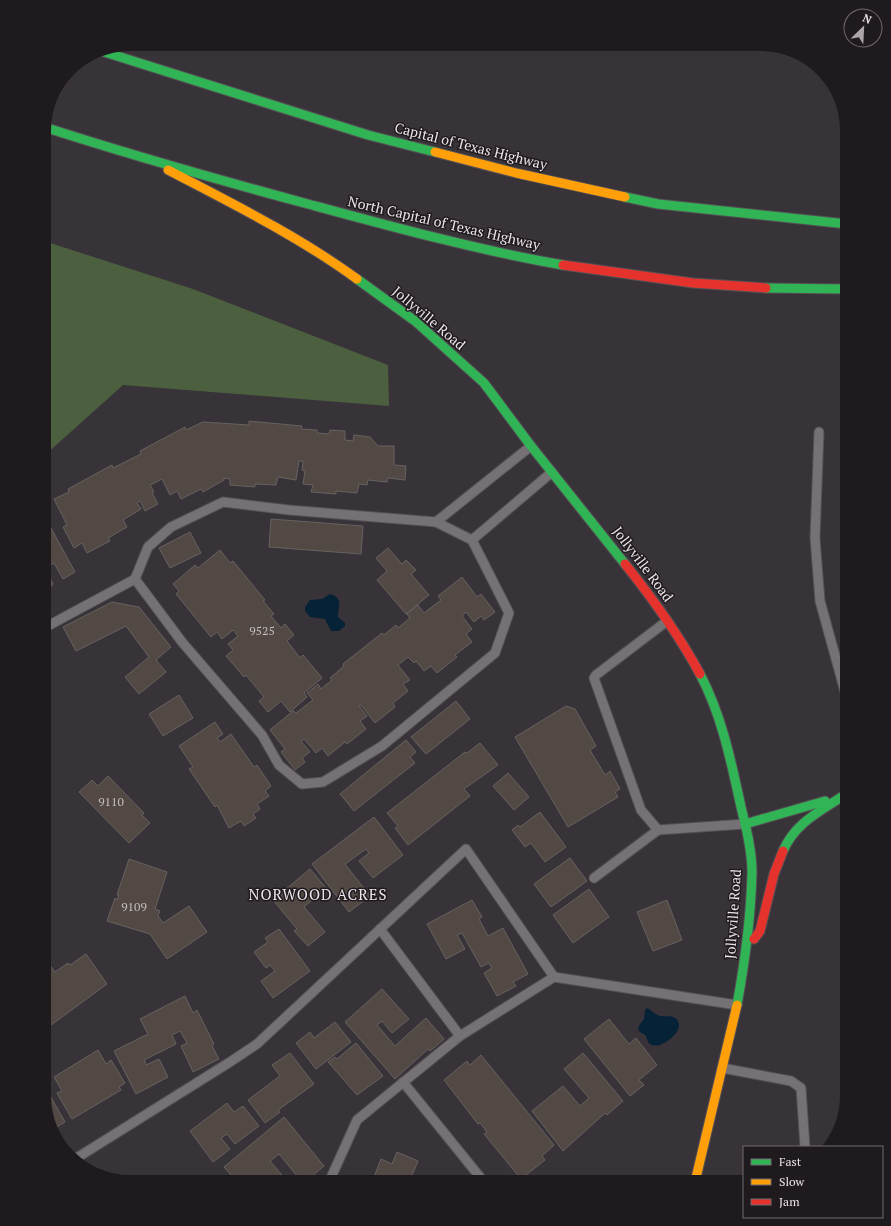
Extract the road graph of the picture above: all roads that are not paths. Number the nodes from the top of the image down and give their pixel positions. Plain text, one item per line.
1 (110, 54) edge
2 (51, 129) edge
3 (149, 160) junction
4 (840, 215) edge
5 (800, 220) junction
6 (840, 223) edge
7 (840, 289) edge
8 (813, 290) junction
9 (833, 298) dead end
10 (818, 432) dead end
11 (531, 446) junction
12 (553, 471) junction
13 (436, 522) junction
14 (472, 540) junction
15 (135, 579) junction
16 (668, 620) junction
17 (51, 624) edge
18 (840, 674) edge
19 (840, 797) edge
20 (840, 799) edge
21 (745, 824) junction
22 (658, 830) junction
23 (594, 878) dead end
24 (380, 929) junction
25 (747, 949) junction
26 (554, 977) junction
27 (737, 1005) junction
28 (460, 1036) junction
29 (722, 1068) junction
30 (403, 1082) junction
31 (805, 1146) edge
32 (79, 1156) edge
33 (332, 1175) edge
34 (478, 1175) edge
35 (697, 1175) edge

1 - 5 main road, Capital of Texas Highway
2 - 3 main road, North Capital of Texas Highway
3 - 8 main road, North Capital of Texas Highway
3 - 11 main road, Jollyville Road
4 - 5 main road
5 - 6 main road, Capital of Texas Highway
7 - 8 main road, North Capital of Texas Highway
8 - 9 main road
10 - 18 lane
11 - 12 main road, Jollyville Road
11 - 13 lane
12 - 14 lane
12 - 16 main road, Jollyville Road
13 - 14 lane
13 - 15 lane
14 - 15 lane
15 - 17 lane
16 - 21 main road, Jollyville Road
16 - 22 lane
19 - 21 main road
20 - 25 main road
21 - 22 lane
21 - 25 main road, Jollyville Road
22 - 23 lane
24 - 26 lane
24 - 28 lane
24 - 32 lane
25 - 27 main road, Jollyville Road
26 - 27 lane
26 - 28 lane
27 - 29 main road, Jollyville Road
28 - 30 lane
29 - 31 lane
29 - 35 main road, Jollyville Road
30 - 33 lane
30 - 34 lane

